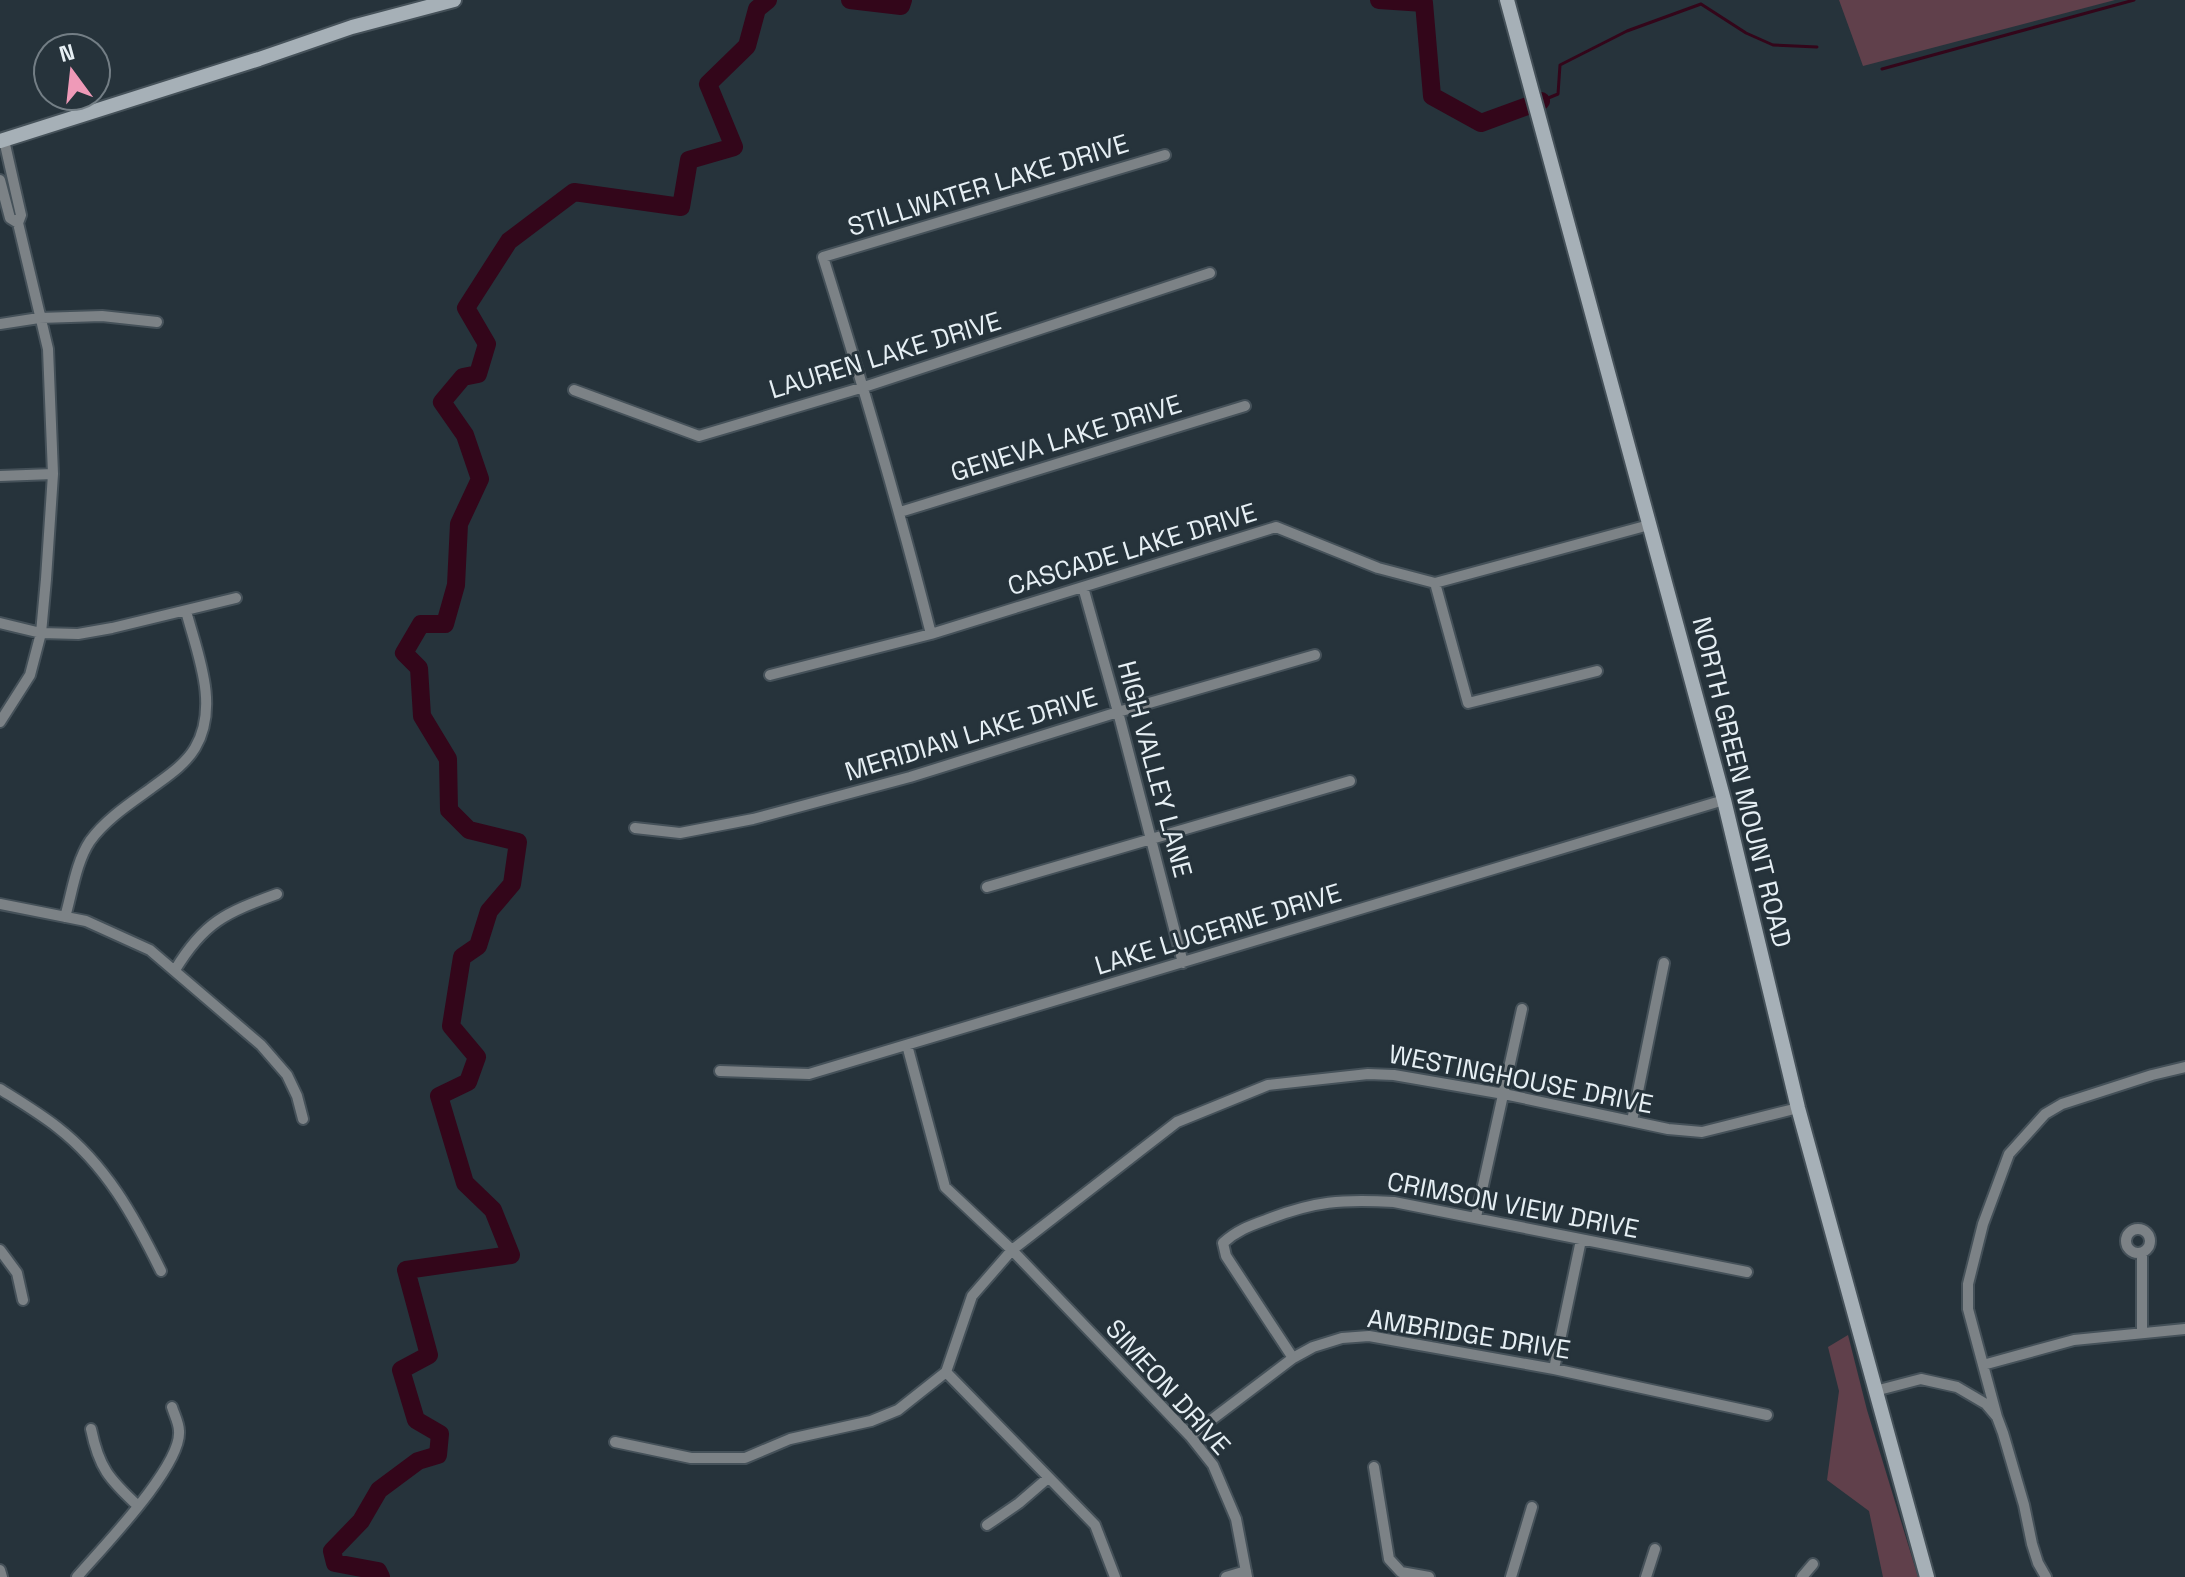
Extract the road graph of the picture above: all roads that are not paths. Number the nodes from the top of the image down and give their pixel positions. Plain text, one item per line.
1 (454, 0) edge
2 (1507, 0) edge
3 (2, 140) edge
4 (1165, 155) dead end
5 (0, 180) edge
6 (18, 223) junction
7 (1210, 273) dead end
8 (39, 318) junction
9 (157, 322) dead end
10 (0, 324) edge
11 (864, 387) junction
12 (574, 390) dead end
13 (1245, 406) dead end
14 (53, 474) junction
15 (0, 476) edge
16 (900, 512) junction
17 (1649, 525) junction
18 (1435, 583) junction
19 (1083, 587) junction
20 (236, 598) dead end
21 (186, 611) junction
22 (0, 623) edge
23 (41, 633) junction
24 (931, 634) junction
25 (1315, 655) dead end
26 (1597, 671) dead end
27 (770, 675) dead end
28 (1118, 712) junction
29 (0, 722) edge
30 (1350, 781) dead end
31 (1724, 800) junction
32 (635, 828) dead end
33 (1149, 839) junction
34 (987, 887) dead end
35 (277, 894) dead end
36 (0, 904) edge
37 (65, 917) junction
38 (1183, 963) junction
39 (1664, 963) dead end
40 (175, 970) junction
41 (1522, 1009) dead end
42 (907, 1045) junction
43 (2185, 1067) edge
44 (720, 1071) dead end
45 (0, 1089) edge
46 (1504, 1094) junction
47 (1798, 1108) junction
48 (303, 1119) dead end
49 (1632, 1121) junction
50 (1476, 1217) junction
51 (1581, 1240) junction
52 (0, 1250) edge
53 (1012, 1250) junction
54 (2142, 1253) dead end
55 (161, 1271) dead end
56 (1747, 1272) dead end
57 (23, 1300) dead end
58 (2185, 1329) edge
59 (2142, 1333) junction
60 (1293, 1358) junction
61 (1983, 1365) junction
62 (1554, 1369) junction
63 (946, 1372) junction
64 (1875, 1391) junction
65 (172, 1407) dead end
66 (1767, 1415) dead end
67 (1997, 1417) junction
68 (91, 1429) dead end
69 (1190, 1436) junction
70 (615, 1442) dead end
71 (1374, 1467) dead end
72 (1048, 1478) junction
73 (138, 1506) junction
74 (1532, 1507) dead end
75 (987, 1525) dead end
76 (1655, 1549) dead end
77 (1813, 1564) dead end
78 (0, 1570) edge
79 (1246, 1574) edge
80 (2, 1577) edge
81 (77, 1577) edge
82 (1115, 1577) edge
83 (1226, 1577) edge
84 (1429, 1577) edge
85 (1511, 1577) edge
86 (1646, 1577) edge
87 (1802, 1577) edge
88 (1927, 1577) edge
89 (2046, 1577) edge

1 - 3 street
2 - 17 street, NORTH GREEN MOUNT ROAD
3 - 6 street
4 - 11 street, STILLWATER LAKE DRIVE
5 - 6 street
6 - 8 street
7 - 11 street, LAUREN LAKE DRIVE
8 - 9 street
8 - 10 street
8 - 14 street
11 - 12 street, LAUREN LAKE DRIVE
11 - 16 street
13 - 16 street, GENEVA LAKE DRIVE
14 - 15 street
14 - 23 street
16 - 24 street
17 - 18 street, CASCADE LAKE DRIVE
17 - 31 street, NORTH GREEN MOUNT ROAD
18 - 19 street, CASCADE LAKE DRIVE
18 - 26 street
19 - 24 street, CASCADE LAKE DRIVE
19 - 28 street, HIGH VALLEY LANE
20 - 21 street
21 - 23 street
21 - 37 street
22 - 23 street
23 - 29 street
24 - 27 street, CASCADE LAKE DRIVE
25 - 28 street, MERIDIAN LAKE DRIVE
28 - 32 street, MERIDIAN LAKE DRIVE
28 - 33 street, HIGH VALLEY LANE
30 - 33 street
31 - 38 street, LAKE LUCERNE DRIVE
31 - 47 street, NORTH GREEN MOUNT ROAD
33 - 34 street
33 - 38 street, HIGH VALLEY LANE
35 - 40 street
36 - 37 street
37 - 40 street
38 - 42 street, LAKE LUCERNE DRIVE
39 - 49 street
40 - 48 street
41 - 46 street
42 - 44 street, LAKE LUCERNE DRIVE
42 - 53 street, SIMEON DRIVE
43 - 61 street
45 - 55 street
46 - 49 street, WESTINGHOUSE DRIVE
46 - 50 street
46 - 53 street, WESTINGHOUSE DRIVE
47 - 49 street, WESTINGHOUSE DRIVE
47 - 64 street, NORTH GREEN MOUNT ROAD
50 - 51 street, CRIMSON VIEW DRIVE
50 - 60 street, CRIMSON VIEW DRIVE
51 - 56 street, CRIMSON VIEW DRIVE
51 - 62 street
52 - 57 street
53 - 63 street, WESTINGHOUSE DRIVE
53 - 69 street, SIMEON DRIVE
54 - 59 street
58 - 59 street
59 - 61 street
60 - 62 street, AMBRIDGE DRIVE
60 - 69 street, AMBRIDGE DRIVE
61 - 67 street
62 - 66 street, AMBRIDGE DRIVE
63 - 70 street
63 - 72 street
64 - 67 street
64 - 88 street, NORTH GREEN MOUNT ROAD
65 - 73 street
67 - 89 street
68 - 73 street
69 - 79 street, SIMEON DRIVE
71 - 84 street
72 - 75 street
72 - 82 street
73 - 81 street
74 - 85 street
76 - 86 street
77 - 87 street
78 - 80 street
79 - 83 street

